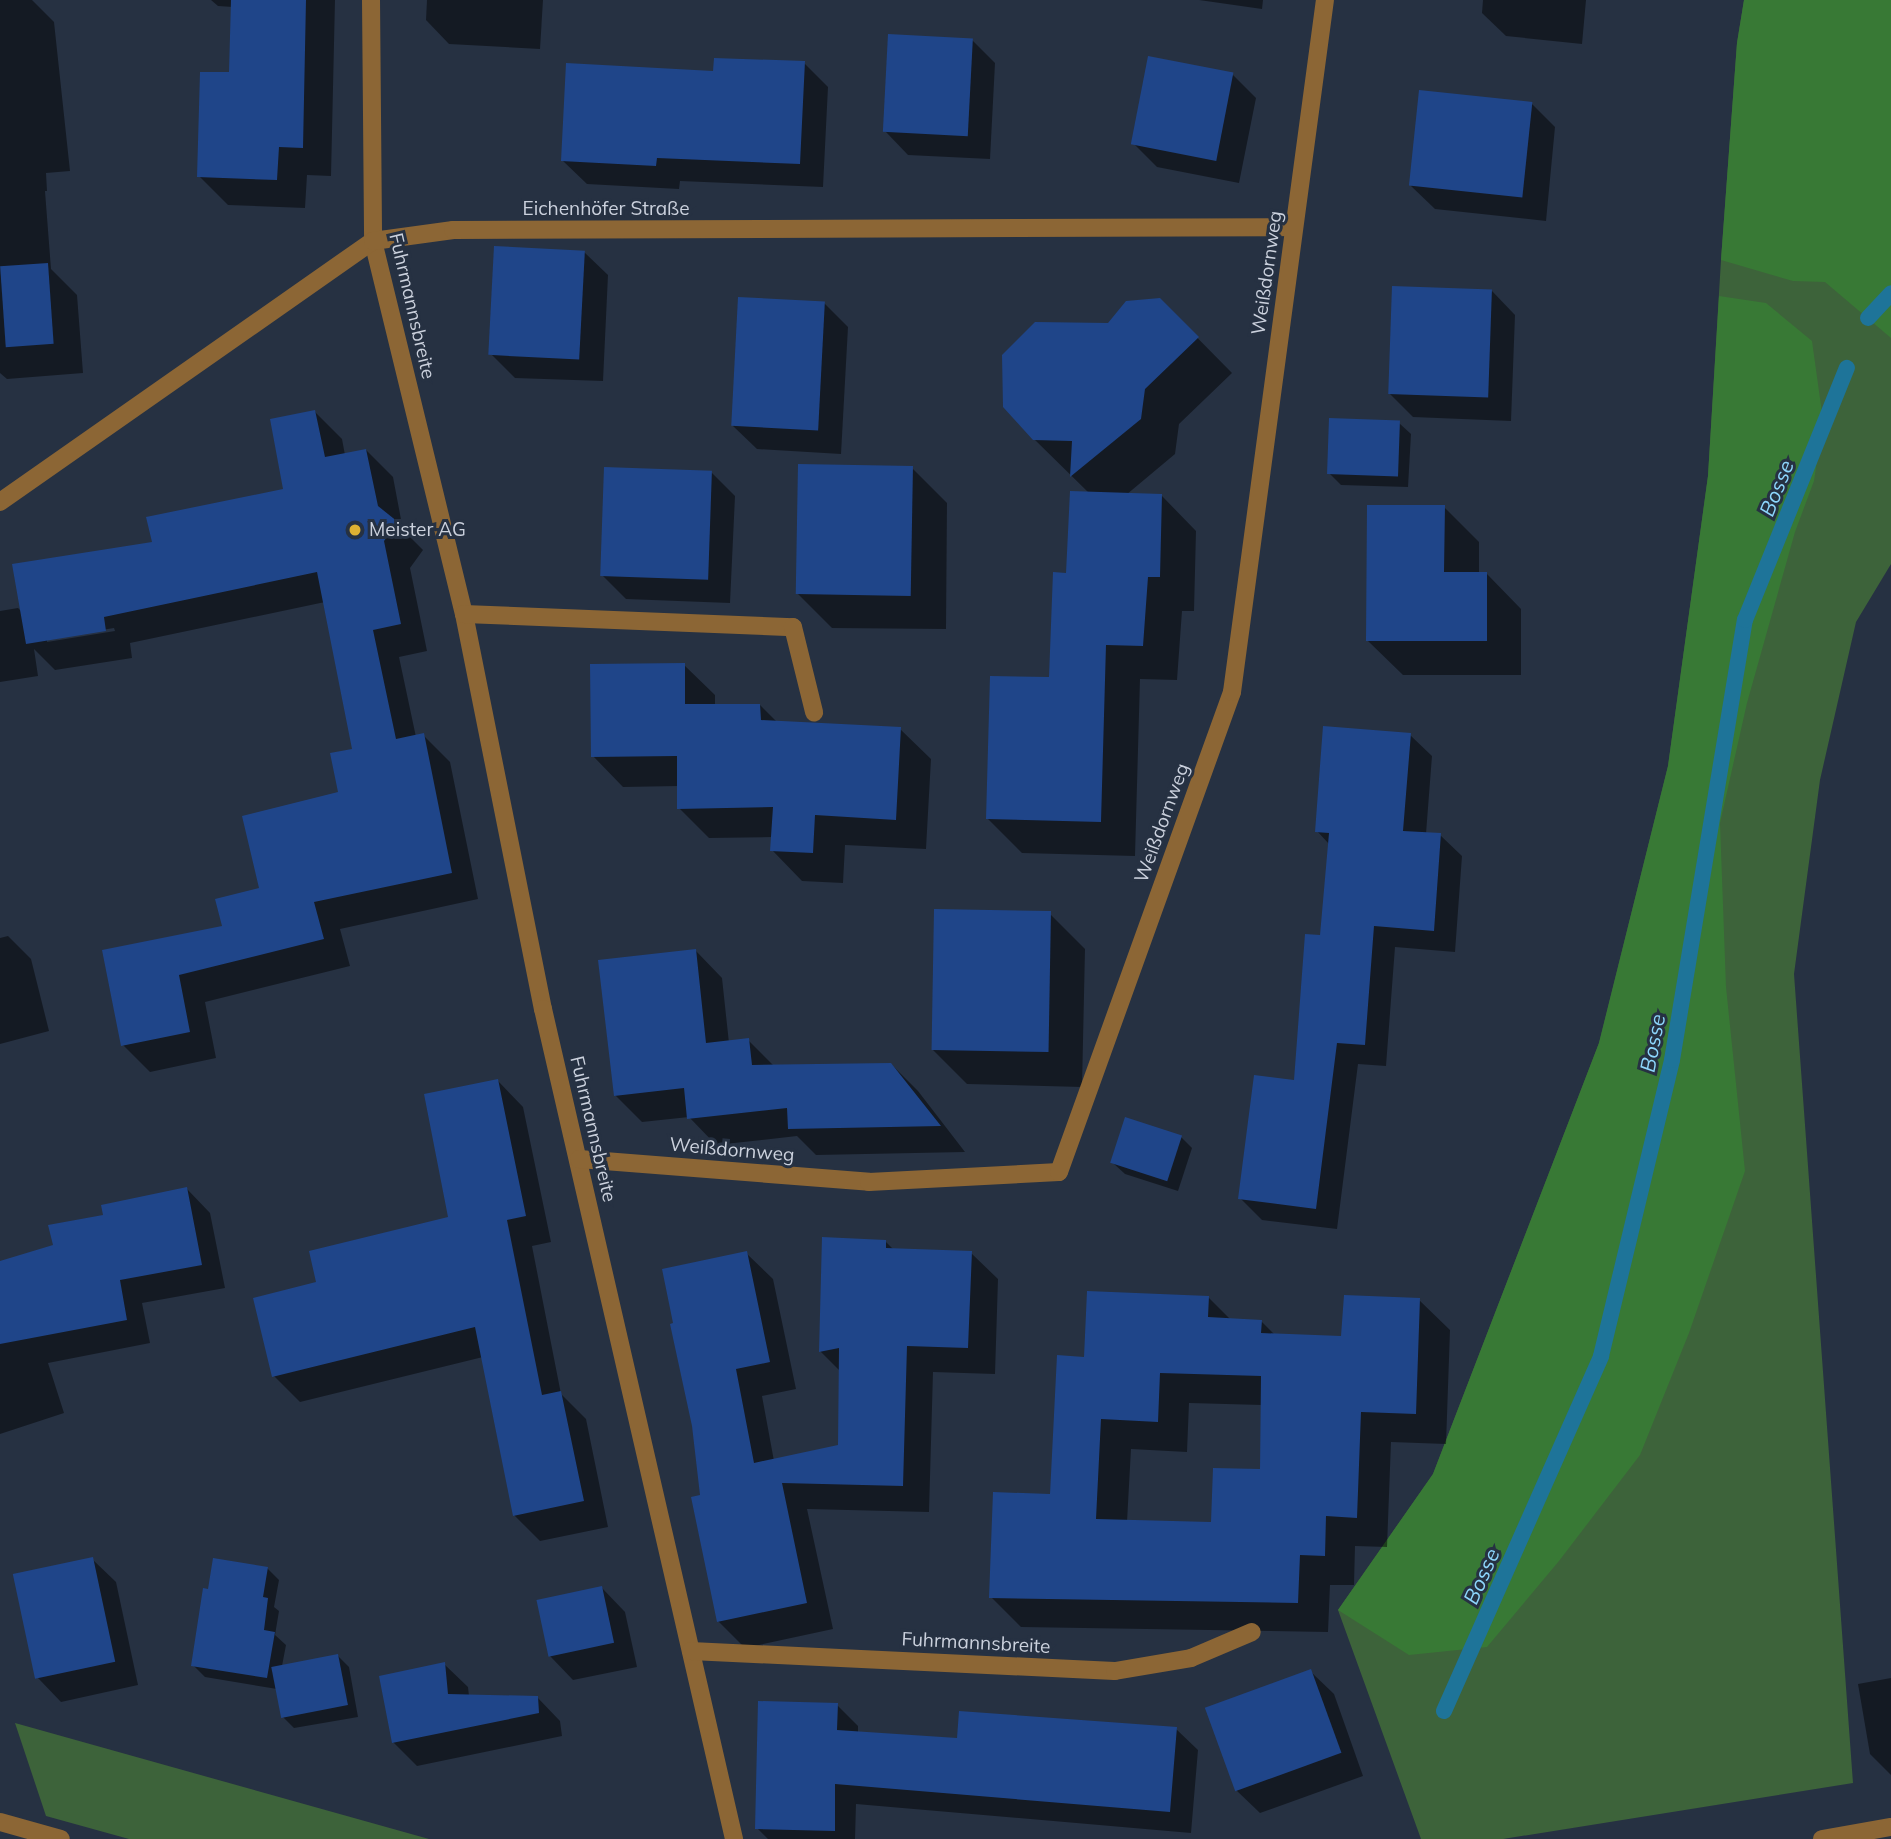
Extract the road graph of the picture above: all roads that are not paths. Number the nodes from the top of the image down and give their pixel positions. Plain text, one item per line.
1 (372, 0) edge
2 (1325, 0) edge
3 (1294, 227) junction
4 (373, 241) junction
5 (0, 502) edge
6 (464, 614) junction
7 (814, 712) dead end
8 (579, 1159) junction
9 (1252, 1632) dead end
10 (691, 1651) junction
11 (0, 1822) edge
12 (1891, 1827) edge
13 (61, 1839) edge
14 (734, 1839) edge
15 (1822, 1839) edge

1 - 4 street, Fuhrmannsbreite
2 - 3 street, Weißdornweg
3 - 4 street, Eichenhöfer Straße
3 - 8 street, Weißdornweg
4 - 5 street, Eichenhöfer Straße
4 - 6 street, Fuhrmannsbreite
6 - 7 street
6 - 8 street, Fuhrmannsbreite
8 - 10 street, Fuhrmannsbreite
9 - 10 street, Fuhrmannsbreite
10 - 14 street, Fuhrmannsbreite
11 - 13 street
12 - 15 street

